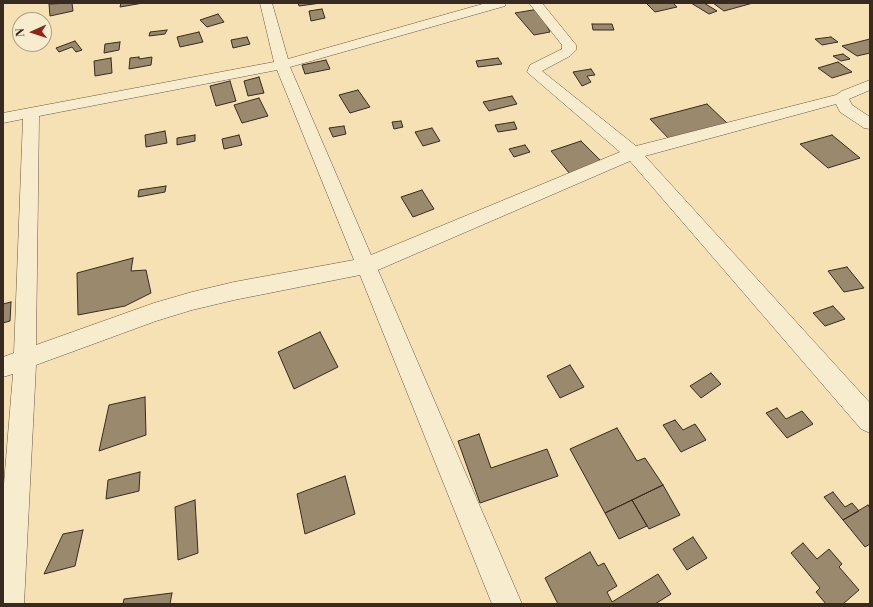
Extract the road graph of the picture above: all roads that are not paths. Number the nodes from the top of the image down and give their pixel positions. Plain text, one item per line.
1 (266, 3) edge
2 (500, 3) edge
3 (535, 3) edge
4 (282, 65) junction
5 (870, 85) edge
6 (841, 98) junction
7 (31, 112) junction
8 (3, 118) edge
9 (870, 124) edge
10 (633, 153) junction
11 (367, 266) junction
12 (25, 360) junction
13 (3, 367) edge
14 (870, 421) edge
15 (9, 604) edge
16 (507, 604) edge

1 - 4 street
2 - 4 street
3 - 10 street
4 - 7 street
4 - 11 street
5 - 6 street
6 - 9 street
6 - 10 street
7 - 8 street
7 - 12 street
10 - 11 street
10 - 14 street
11 - 12 street
11 - 16 street
12 - 13 street
12 - 15 street

